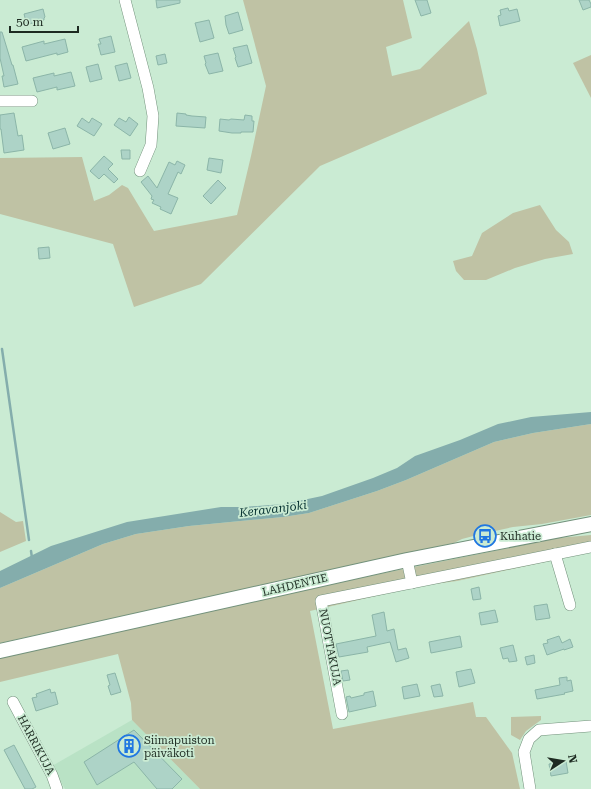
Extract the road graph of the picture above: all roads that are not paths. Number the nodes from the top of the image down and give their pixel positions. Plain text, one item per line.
1 (125, 0) edge
2 (0, 101) edge
3 (32, 101) dead end
4 (140, 171) dead end
5 (591, 524) edge
6 (591, 547) edge
7 (555, 554) junction
8 (407, 560) junction
9 (412, 582) junction
10 (570, 605) dead end
11 (0, 651) edge
12 (13, 702) dead end
13 (342, 714) dead end
14 (591, 726) edge
15 (57, 789) edge
16 (530, 789) edge

1 - 4 street
2 - 3 street
5 - 8 main road, LAHDENTIE
6 - 7 street, NUOTTAKUJA
7 - 9 street, NUOTTAKUJA
7 - 10 street
8 - 9 street
8 - 11 main road, LAHDENTIE
9 - 13 street, NUOTTAKUJA
12 - 15 street, HARRIKUJA
14 - 16 street

